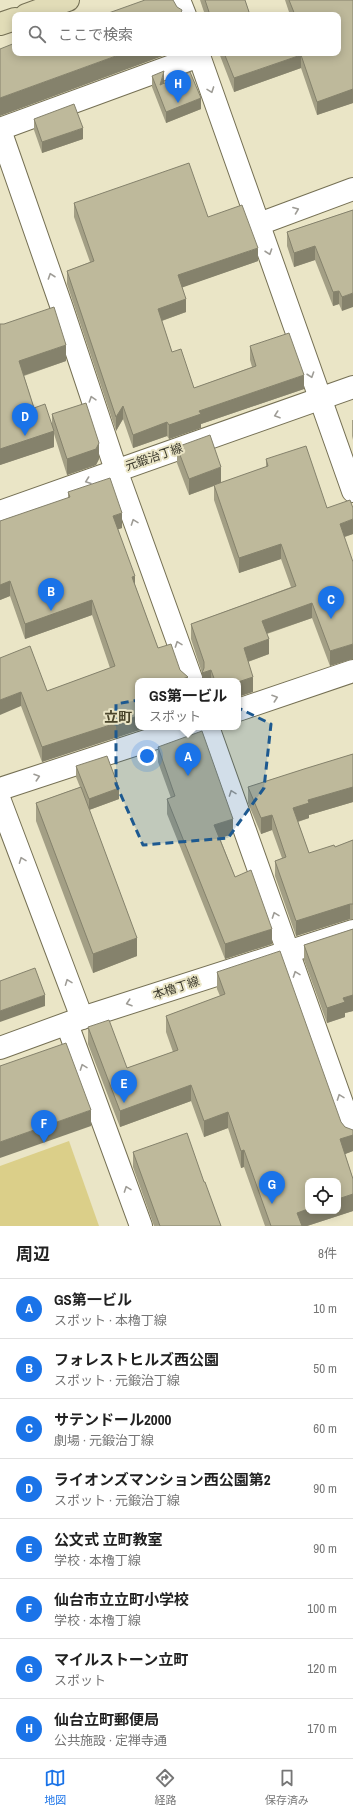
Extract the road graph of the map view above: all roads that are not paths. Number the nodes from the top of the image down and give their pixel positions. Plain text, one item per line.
1 (68, 0) edge
2 (179, 0) edge
3 (34, 12) edge
4 (184, 12) edge
5 (12, 20) edge
6 (0, 24) edge
7 (196, 56) edge
8 (199, 56) edge
9 (1, 132) edge
10 (353, 189) edge
11 (259, 224) junction
12 (62, 308) junction
13 (42, 315) edge
14 (353, 387) edge
15 (320, 400) junction
16 (116, 470) junction
17 (353, 491) edge
18 (0, 512) edge
19 (353, 671) edge
20 (191, 678) edge
21 (241, 709) edge
22 (180, 730) edge
23 (209, 730) edge
24 (0, 789) edge
25 (0, 801) edge
26 (353, 931) edge
27 (289, 952) junction
28 (75, 1021) junction
29 (0, 1048) edge
30 (353, 1134) edge
31 (141, 1226) edge

1 - 3 street
2 - 4 street
5 - 6 street
7 - 9 street
8 -> 11 street
12 -> 9 street
11 -> 10 street
11 -> 15 street
12 - 13 street
16 -> 12 street
14 - 15 street, 元鍛治丁線
15 -> 16 street, 元鍛治丁線
15 - 17 street
16 -> 18 street, 元鍛治丁線
20 -> 16 street
21 -> 19 street
24 -> 22 street
27 -> 23 street
28 -> 25 street
26 - 27 street, 本櫓丁線
27 -> 28 street, 本櫓丁線
30 -> 27 street
28 - 29 street, 本櫓丁線
31 -> 28 street

